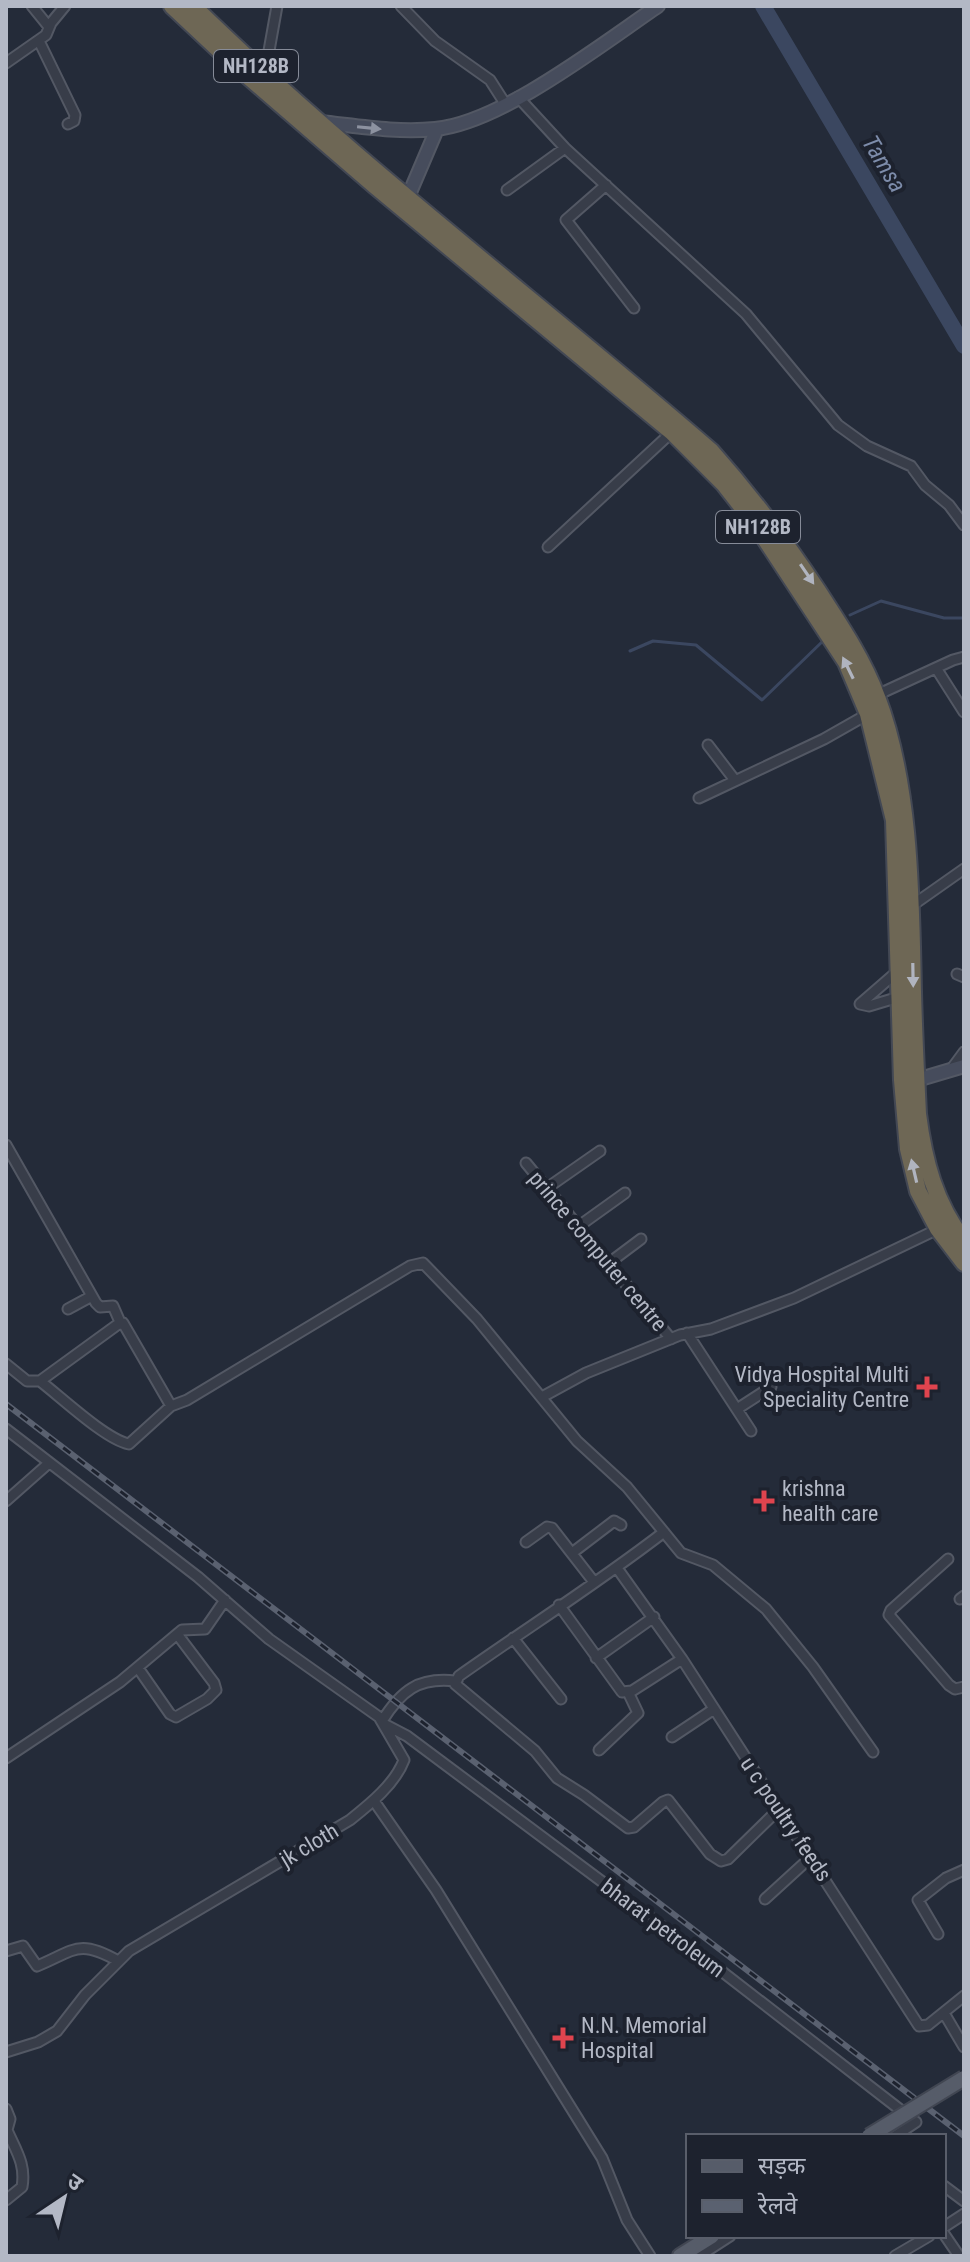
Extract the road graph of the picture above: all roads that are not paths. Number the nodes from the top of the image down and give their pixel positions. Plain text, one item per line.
1 (32, 6) edge
2 (65, 6) edge
3 (172, 6) edge
4 (193, 6) edge
5 (401, 6) edge
6 (658, 6) edge
7 (274, 9) edge
8 (49, 27) junction
9 (39, 41) junction
10 (6, 63) edge
11 (264, 74) junction
12 (512, 101) junction
13 (300, 122) junction
14 (321, 123) junction
15 (68, 124) dead end
16 (437, 129) junction
17 (565, 148) junction
18 (606, 185) junction
19 (507, 190) dead end
20 (406, 203) junction
21 (634, 308) dead end
22 (672, 432) junction
23 (964, 525) edge
24 (548, 547) dead end
25 (964, 657) edge
26 (936, 668) junction
27 (877, 695) junction
28 (964, 712) edge
29 (868, 714) junction
30 (708, 745) dead end
31 (734, 779) junction
32 (699, 798) dead end
33 (964, 869) edge
34 (910, 907) junction
35 (898, 971) junction
36 (899, 997) junction
37 (964, 1052) edge
38 (964, 1066) edge
39 (950, 1071) junction
40 (910, 1082) junction
41 (6, 1145) edge
42 (600, 1151) dead end
43 (526, 1163) dead end
44 (547, 1188) junction
45 (625, 1193) dead end
46 (579, 1226) junction
47 (938, 1229) junction
48 (641, 1239) dead end
49 (964, 1241) edge
50 (609, 1263) junction
51 (964, 1263) edge
52 (92, 1296) junction
53 (68, 1309) dead end
54 (120, 1322) junction
55 (687, 1333) junction
56 (671, 1339) junction
57 (6, 1364) edge
58 (40, 1381) junction
59 (771, 1387) dead end
60 (542, 1397) junction
61 (171, 1406) junction
62 (737, 1409) junction
63 (6, 1429) edge
64 (751, 1431) dead end
65 (49, 1463) junction
66 (6, 1501) edge
67 (621, 1525) dead end
68 (664, 1532) junction
69 (526, 1542) dead end
70 (572, 1553) junction
71 (948, 1559) dead end
72 (617, 1568) junction
73 (594, 1582) junction
74 (225, 1600) junction
75 (559, 1605) junction
76 (654, 1617) junction
77 (177, 1634) junction
78 (513, 1638) junction
79 (596, 1658) junction
80 (682, 1659) junction
81 (138, 1668) junction
82 (455, 1681) junction
83 (964, 1687) edge
84 (628, 1692) junction
85 (561, 1699) dead end
86 (714, 1709) junction
87 (383, 1723) junction
88 (672, 1737) dead end
89 (599, 1750) dead end
90 (873, 1752) dead end
91 (6, 1758) edge
92 (374, 1801) junction
93 (779, 1809) junction
94 (811, 1857) junction
95 (964, 1870) edge
96 (765, 1899) dead end
97 (938, 1934) dead end
98 (6, 1951) edge
99 (118, 1961) junction
100 (964, 1996) edge
101 (944, 2013) junction
102 (964, 2047) edge
103 (6, 2052) edge
104 (964, 2078) edge
105 (6, 2109) edge
106 (872, 2134) edge
107 (898, 2134) edge
108 (946, 2188) edge
109 (6, 2200) edge
110 (964, 2201) edge
111 (964, 2214) edge
112 (946, 2226) edge
113 (946, 2237) edge
114 (709, 2238) edge
115 (727, 2238) edge
116 (926, 2238) edge
117 (650, 2256) edge
118 (680, 2256) edge
119 (699, 2256) edge
120 (895, 2256) edge
121 (959, 2256) edge

1 - 8 street
2 - 8 street
3 - 13 highway, NH128B
4 - 11 highway, NH128B
5 - 12 street
6 - 12 street
7 - 11 street
8 - 9 street
9 - 10 street
9 - 15 street
11 - 14 highway, NH128B
12 - 16 street
12 - 17 street
13 - 14 street
13 - 20 highway, NH128B
14 -> 16 street
14 - 20 highway, NH128B
16 - 20 street
17 - 18 street
17 - 19 street
18 - 21 street
18 - 23 street
20 - 22 highway, NH128B
20 -> 27 highway, NH128B
22 - 24 street
29 -> 22 highway, NH128B
25 - 26 street
26 - 27 street
26 - 28 street
27 - 34 highway, NH128B
29 - 31 street
29 - 35 highway, NH128B
30 - 31 street
31 - 32 street
33 - 34 street
34 -> 40 highway, NH128B
35 - 36 highway, NH128B
35 - 36 street
36 - 40 highway, NH128B
37 - 39 street
38 - 39 street
39 - 40 street
47 -> 40 highway, NH128B
40 - 49 highway, NH128B
41 - 52 street
42 - 44 street
43 - 44 street, prince computer centre
44 - 46 street, prince computer centre
45 - 46 street
46 - 50 street, prince computer centre
47 - 51 highway, NH128B
47 - 55 street
48 - 50 street
50 - 56 street, prince computer centre
52 - 53 street
52 - 54 street
54 - 58 street
54 - 61 street
55 - 56 street
55 - 62 street
56 - 60 street
57 - 58 street
58 - 61 street
59 - 62 street
60 - 61 street
60 - 68 street
62 - 64 street
63 - 65 street, jk cloth
65 - 66 street
65 - 74 street, jk cloth
67 - 70 street
68 - 72 street
68 - 90 street
69 - 70 street
70 - 73 street
71 - 83 street
72 - 73 street
72 - 76 street, u c poultry feeds
73 - 75 street
74 - 77 street
74 - 87 street, jk cloth
75 - 78 street
75 - 79 street
76 - 79 street
76 - 80 street, u c poultry feeds
77 - 81 street
77 - 81 street
78 - 82 street
78 - 85 street
79 - 84 street
80 - 84 street
80 - 86 street, u c poultry feeds
81 - 91 street
82 - 87 street
82 - 93 street
84 - 89 street
86 - 88 street
86 - 93 street, u c poultry feeds
87 - 92 street, jk cloth
87 - 107 street, bharat petroleum
92 - 99 street, jk cloth
92 - 117 street
93 - 94 street, u c poultry feeds
94 - 96 street
94 - 101 street, u c poultry feeds
95 - 97 street
98 - 99 street
99 - 103 street, jk cloth
100 - 101 street
101 - 102 street
104 - 106 main road, bridge
105 - 109 street
108 - 110 street
111 - 112 street
113 - 121 street
114 - 118 main road
115 - 119 street
116 - 120 street

